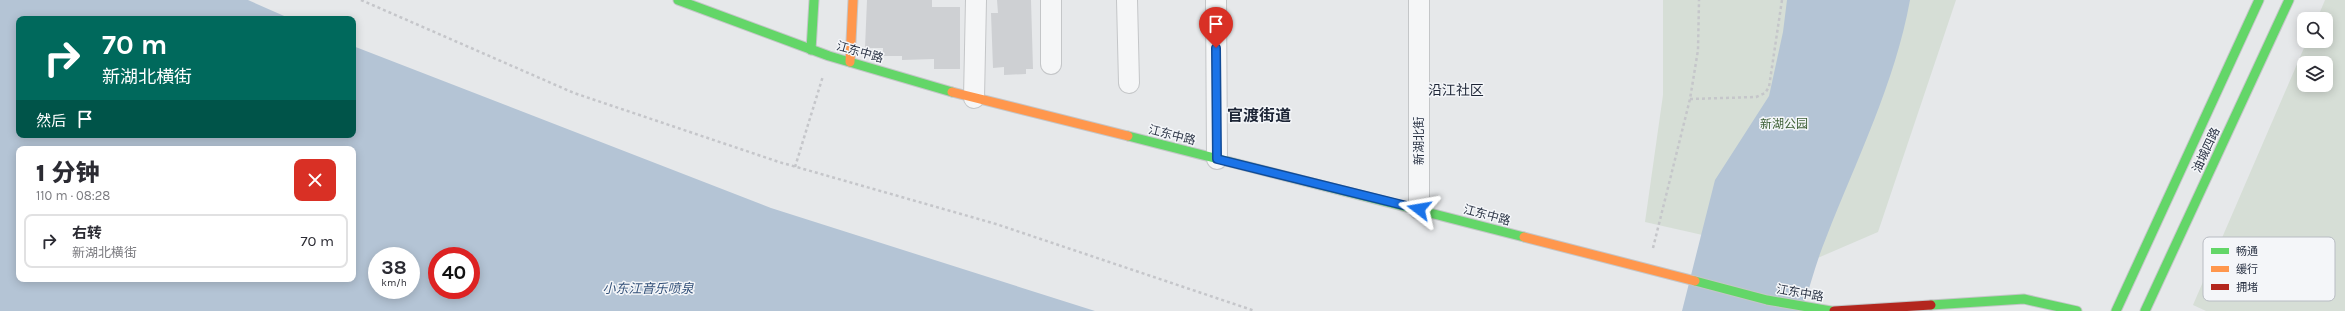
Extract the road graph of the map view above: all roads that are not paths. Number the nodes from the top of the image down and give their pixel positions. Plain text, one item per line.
1 (678, 0) edge
2 (814, 0) edge
3 (853, 0) edge
4 (976, 0) edge
5 (1051, 0) edge
6 (1127, 0) edge
7 (1216, 0) edge
8 (1419, 0) edge
9 (2259, 0) edge
10 (2289, 0) edge
11 (811, 50) junction
12 (850, 62) junction
13 (1051, 64) dead end
14 (1129, 83) dead end
15 (974, 98) junction
16 (1217, 159) junction
17 (1419, 209) junction
18 (1831, 311) edge
19 (1834, 311) edge
20 (2077, 311) edge
21 (2116, 311) edge
22 (2145, 311) edge

1 - 11 street, 江东中路
2 - 11 street
3 - 12 street
4 - 15 street
5 - 13 street
6 - 14 street
7 - 16 street
8 - 17 street, 新湖北街
9 - 21 street, 油城四路
10 - 22 street, 油城四路
11 - 12 street, 江东中路
12 - 15 street, 江东中路
15 - 16 street, 江东中路
16 - 17 street, 江东中路
17 - 18 street, 江东中路
19 - 20 street, 江东中路

